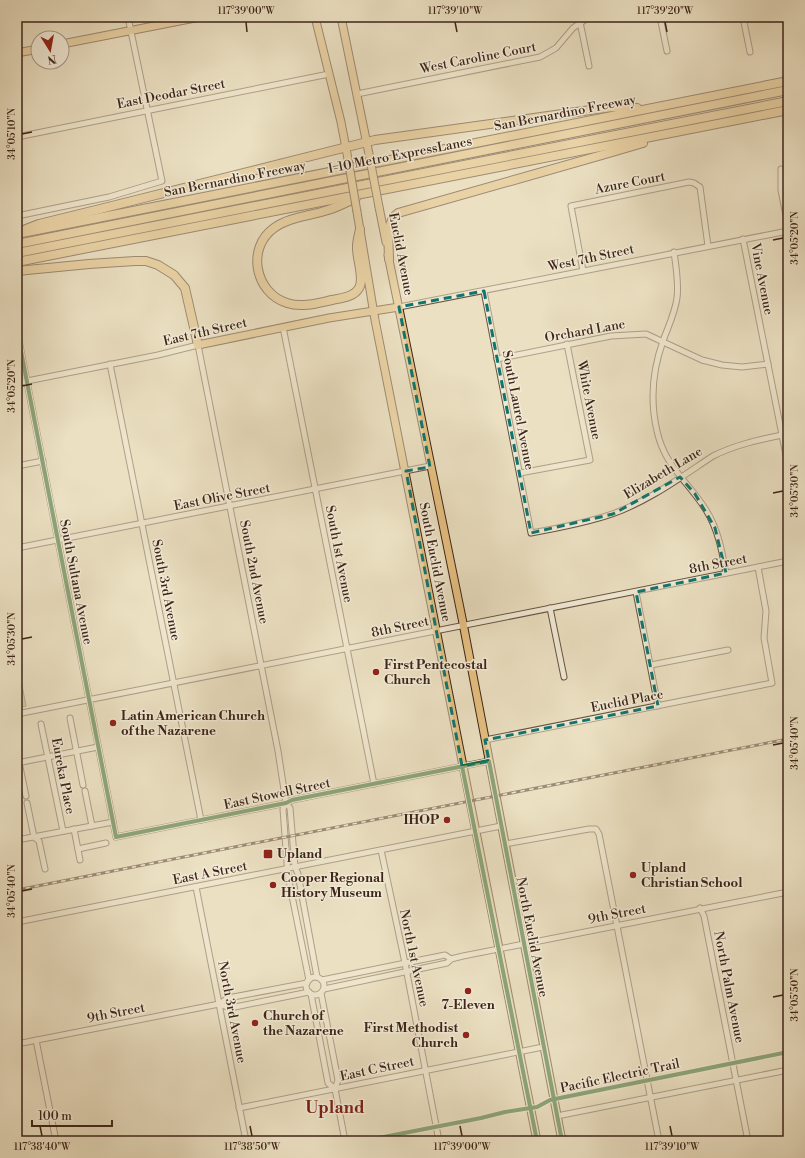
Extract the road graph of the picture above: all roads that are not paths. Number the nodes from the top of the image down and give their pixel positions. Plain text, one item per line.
1 (128, 17) edge
2 (200, 17) edge
3 (316, 17) edge
4 (342, 17) edge
5 (589, 17) edge
6 (660, 17) edge
7 (743, 17) edge
8 (580, 22) junction
9 (131, 31) junction
10 (70, 42) edge
11 (30, 51) edge
12 (667, 51) dead end
13 (750, 52) dead end
14 (17, 53) edge
15 (589, 66) dead end
16 (329, 74) junction
17 (788, 81) edge
18 (788, 90) edge
19 (357, 94) junction
20 (788, 101) edge
21 (654, 108) junction
22 (147, 110) junction
23 (788, 110) edge
24 (681, 131) junction
25 (17, 136) edge
26 (367, 142) junction
27 (346, 146) junction
28 (780, 169) dead end
29 (370, 192) junction
30 (17, 216) edge
31 (788, 226) edge
32 (360, 229) junction
33 (788, 231) edge
34 (17, 233) edge
35 (743, 239) junction
36 (17, 244) edge
37 (708, 246) junction
38 (674, 252) junction
39 (17, 253) edge
40 (389, 258) junction
41 (17, 262) edge
42 (17, 271) edge
43 (583, 271) junction
44 (484, 291) junction
45 (399, 307) junction
46 (374, 311) junction
47 (283, 327) junction
48 (17, 331) edge
49 (663, 341) junction
50 (567, 344) junction
51 (198, 345) junction
52 (409, 358) joint
53 (497, 359) junction
54 (110, 364) junction
55 (768, 364) junction
56 (27, 381) junction
57 (17, 383) edge
58 (782, 435) junction
59 (42, 461) junction
60 (788, 465) edge
61 (17, 466) edge
62 (430, 466) junction
63 (406, 471) junction
64 (520, 473) junction
65 (680, 477) junction
66 (315, 489) junction
67 (230, 506) junction
68 (142, 524) junction
69 (532, 533) joint
70 (58, 540) junction
71 (17, 548) edge
72 (788, 561) edge
73 (758, 567) junction
74 (726, 573) junction
75 (636, 592) junction
76 (550, 608) junction
77 (463, 625) junction
78 (436, 631) junction
79 (347, 649) junction
80 (728, 650) dead end
81 (261, 665) junction
82 (650, 666) junction
83 (564, 677) dead end
84 (174, 683) junction
85 (89, 700) junction
86 (658, 706) junction
87 (17, 714) edge
88 (70, 718) dead end
89 (41, 724) dead end
90 (485, 740) junction
91 (98, 747) junction
92 (77, 751) junction
93 (17, 753) edge
94 (48, 757) junction
95 (489, 761) junction
96 (18, 763) edge
97 (462, 766) junction
98 (374, 784) junction
99 (84, 785) dead end
100 (85, 791) dead end
101 (26, 796) dead end
102 (27, 803) dead end
103 (286, 803) junction
104 (201, 820) junction
105 (113, 822) junction
106 (92, 826) junction
107 (501, 826) junction
108 (74, 829) junction
109 (62, 831) junction
110 (475, 831) junction
111 (34, 837) junction
112 (116, 837) joint
113 (17, 840) edge
114 (106, 843) dead end
115 (505, 844) junction
116 (78, 849) junction
117 (381, 850) junction
118 (80, 860) dead end
119 (295, 867) junction
120 (288, 868) junction
121 (45, 870) dead end
122 (196, 887) junction
123 (788, 892) edge
124 (700, 908) junction
125 (17, 922) edge
126 (616, 925) junction
127 (523, 943) junction
128 (499, 949) junction
129 (451, 958) junction
130 (405, 963) junction
131 (407, 972) junction
132 (317, 977) junction
133 (322, 980) junction
134 (308, 982) junction
135 (322, 991) junction
136 (310, 993) junction
137 (219, 1004) junction
138 (36, 1040) junction
139 (17, 1044) edge
140 (543, 1047) junction
141 (520, 1052) junction
142 (425, 1070) junction
143 (788, 1070) edge
144 (736, 1080) junction
145 (335, 1088) junction
146 (650, 1097) junction
147 (239, 1108) junction
148 (557, 1116) junction
149 (56, 1141) edge
150 (246, 1141) edge
151 (345, 1141) edge
152 (439, 1141) edge
153 (537, 1141) edge
154 (562, 1141) edge
155 (659, 1141) edge
156 (748, 1141) edge

1 - 9 street
2 - 9 main road
3 - 16 main road
4 - 19 main road
5 - 8 street, West Caroline Court
6 - 12 street
7 - 13 street
8 - 15 street
8 - 19 street, West Caroline Court
9 - 10 main road
9 - 22 street
11 - 14 main road
16 - 22 street, East Deodar Street
16 - 27 main road
17 - 21 highway, San Bernardino Freeway
18 - 36 highway, I-10 Metro ExpressLanes
19 - 26 main road
20 - 39 highway, I-10 Metro ExpressLanes
21 - 26 highway
21 - 34 highway, San Bernardino Freeway
22 - 25 street, East Deodar Street
22 - 30 street
23 - 24 highway
24 - 29 highway
24 - 40 highway
26 - 27 highway
26 - 40 main road, Euclid Avenue, bridge
27 - 32 main road, bridge
27 - 34 highway
28 - 31 street
29 - 32 highway
29 - 41 highway
32 - 46 main road
33 - 35 street, West 7th Street
35 - 37 street, West 7th Street
35 - 55 street, Vine Avenue
37 - 38 street, West 7th Street
37 - 43 street, Azure Court
38 - 43 street, West 7th Street
38 - 49 street
40 - 45 main road, Euclid Avenue
42 - 51 highway
43 - 44 street, West 7th Street
44 - 45 street, West 7th Street
44 - 53 street, South Laurel Avenue
45 - 46 main road, East 7th Street
45 - 52 main road, Euclid Avenue
46 - 47 main road, East 7th Street
46 - 63 main road, South Euclid Avenue
47 - 51 main road, East 7th Street
47 - 66 street, South 1st Avenue
48 - 56 street, South Sultana Avenue
49 - 50 street, Orchard Lane
49 - 55 street, Orchard Lane
49 - 65 street
50 - 53 street, Orchard Lane
50 - 64 street, White Avenue
51 - 54 street, East 7th Street
51 - 67 street, South 2nd Avenue
52 - 62 main road, South Euclid Avenue
53 - 64 street, South Laurel Avenue
54 - 56 street, East 7th Street
54 - 68 street, South 3rd Avenue
55 - 58 street, Vine Avenue
56 - 57 street, East 7th Street
56 - 59 street, South Sultana Avenue
58 - 60 street, Vine Avenue
58 - 65 street, Elizabeth Lane
59 - 61 street
59 - 70 street, South Sultana Avenue
62 - 63 street, East Olive Street
62 - 77 main road, South Euclid Avenue
63 - 66 street, East Olive Street
63 - 78 main road, South Euclid Avenue
64 - 69 street, South Laurel Avenue
65 - 69 street, Elizabeth Lane
65 - 74 street
66 - 67 street, East Olive Street
66 - 79 street, South 1st Avenue
67 - 68 street, East Olive Street
67 - 81 street, South 2nd Avenue
68 - 70 street, East Olive Street
68 - 84 street, South 3rd Avenue
70 - 71 street, East Olive Street
70 - 85 street, South Sultana Avenue
72 - 73 street, 8th Street
73 - 74 street, 8th Street
73 - 86 street, Euclid Place
74 - 75 street, 8th Street
75 - 76 street, 8th Street
75 - 82 street
76 - 77 street, 8th Street
76 - 83 street
77 - 78 street, 8th Street
77 - 90 main road, South Euclid Avenue
78 - 79 street, 8th Street
78 - 97 main road, South Euclid Avenue
79 - 81 street, 8th Street
79 - 98 street, South 1st Avenue
80 - 82 street
81 - 84 street, 8th Street
81 - 103 street, South 2nd Avenue
82 - 86 street
84 - 85 street, 8th Street
84 - 104 street, South 3rd Avenue
85 - 87 street, 8th Street
85 - 91 street, South Sultana Avenue
86 - 90 street, Euclid Place
88 - 92 street
89 - 94 street, Eureka Place
90 - 95 main road, South Euclid Avenue
91 - 92 street
91 - 105 street, South Sultana Avenue
92 - 94 street
92 - 99 street
93 - 96 street
94 - 96 street
94 - 109 street, Eureka Place
95 - 97 street, East Stowell Street
95 - 107 main road, North Euclid Avenue
96 - 101 street
97 - 98 street, East Stowell Street
97 - 110 main road
98 - 103 street, East Stowell Street
100 - 106 street
102 - 111 street
103 - 104 street, East Stowell Street
103 - 119 street, South 2nd Avenue
103 - 120 street, South 2nd Avenue
104 - 112 street, East Stowell Street
105 - 106 street
105 - 112 street, South Sultana Avenue
106 - 108 street
107 - 110 street, East A Street
107 - 115 main road, North Euclid Avenue
108 - 109 street
108 - 116 street, Eureka Place
109 - 111 street
110 - 117 street, East A Street
110 - 128 main road
111 - 113 street
111 - 121 street
114 - 116 street
115 - 126 street
115 - 127 main road, North Euclid Avenue
116 - 118 street, Eureka Place
117 - 119 street, East A Street
117 - 130 street, North 1st Avenue
119 - 120 street, East A Street
119 - 132 street, South 2nd Avenue
120 - 122 street, East A Street
120 - 134 street, South 2nd Avenue
122 - 125 street, East A Street
122 - 137 street, North 3rd Avenue
123 - 124 street, 9th Street
124 - 126 street, 9th Street
124 - 144 street, North Palm Avenue
126 - 127 street, 9th Street
126 - 146 street
127 - 128 street, 9th Street
127 - 140 main road, North Euclid Avenue
128 - 129 street, 9th Street
128 - 141 main road
129 - 130 street, 9th Street
129 - 131 street, 9th Street
130 - 131 street, North 1st Avenue
130 - 133 street, 9th Street
131 - 135 street, 9th Street
131 - 142 street, North 1st Avenue
132 - 133 street
132 - 134 street
133 - 135 street
134 - 136 street
134 - 137 street, 9th Street
135 - 136 street
135 - 145 street
136 - 137 street, 9th Street
136 - 145 street
137 - 138 street, 9th Street
137 - 147 street, North 3rd Avenue
138 - 139 street, 9th Street
138 - 149 street
140 - 141 street, East C Street
140 - 148 main road, North Euclid Avenue
141 - 142 street, East C Street
141 - 153 main road
142 - 145 street, East C Street
142 - 152 street, North 1st Avenue
143 - 144 street
144 - 146 street
144 - 156 street, North Palm Avenue
145 - 147 street, East C Street
145 - 151 street
146 - 148 street
146 - 155 street
147 - 150 street, North 3rd Avenue
148 - 154 main road, North Euclid Avenue

